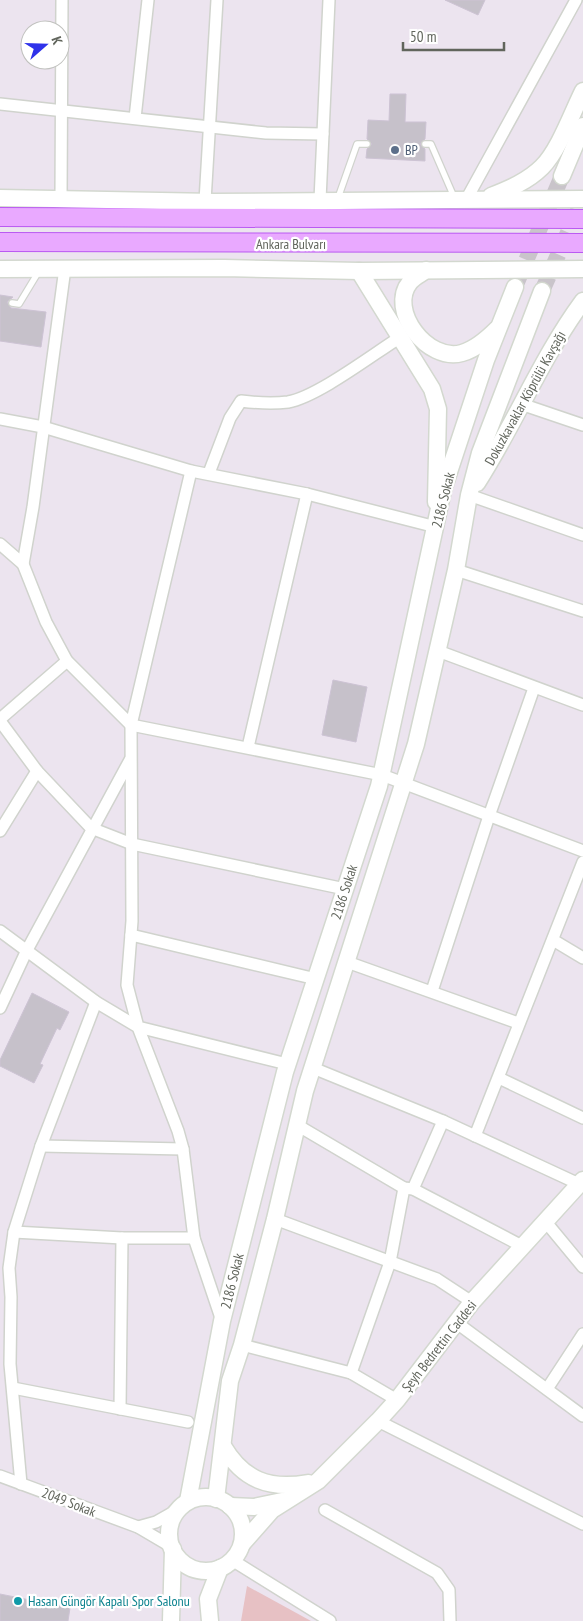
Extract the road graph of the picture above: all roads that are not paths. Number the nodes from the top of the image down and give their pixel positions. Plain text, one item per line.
1 (62, 0) edge
2 (148, 0) edge
3 (216, 0) edge
4 (329, 0) edge
5 (576, 0) edge
6 (583, 91) edge
7 (0, 104) edge
8 (63, 110) junction
9 (135, 118) junction
10 (583, 126) edge
11 (209, 127) junction
12 (323, 134) junction
13 (367, 144) dead end
14 (425, 144) dead end
15 (562, 176) tunnel mouth
16 (0, 198) edge
17 (61, 199) junction
18 (577, 199) edge
19 (320, 200) junction
20 (337, 200) junction
21 (467, 200) junction
22 (205, 202) junction
23 (0, 217) edge
24 (583, 219) edge
25 (0, 242) edge
26 (583, 244) edge
27 (0, 268) edge
28 (41, 268) junction
29 (65, 268) junction
30 (583, 269) edge
31 (426, 270) junction
32 (359, 271) junction
33 (515, 287) tunnel mouth
34 (542, 290) tunnel mouth
35 (583, 301) edge
36 (12, 303) dead end
37 (500, 325) junction
38 (400, 338) junction
39 (521, 404) junction
40 (0, 420) edge
41 (583, 425) edge
42 (44, 427) junction
43 (191, 471) junction
44 (209, 473) junction
45 (307, 494) junction
46 (469, 495) junction
47 (436, 527) junction
48 (583, 535) edge
49 (0, 544) edge
50 (23, 564) junction
51 (456, 570) junction
52 (583, 611) edge
53 (438, 651) junction
54 (67, 661) junction
55 (534, 688) junction
56 (583, 705) edge
57 (0, 720) edge
58 (131, 726) junction
59 (248, 747) junction
60 (130, 760) junction
61 (38, 771) junction
62 (382, 775) junction
63 (405, 782) junction
64 (489, 816) junction
65 (91, 828) junction
66 (0, 831) edge
67 (132, 844) junction
68 (583, 851) edge
69 (583, 862) edge
70 (580, 878) edge
71 (345, 890) junction
72 (0, 931) edge
73 (131, 935) junction
74 (553, 940) junction
75 (27, 950) junction
76 (583, 958) edge
77 (347, 962) junction
78 (316, 979) junction
79 (432, 992) junction
80 (96, 1002) junction
81 (0, 1008) edge
82 (518, 1023) junction
83 (138, 1027) junction
84 (287, 1064) junction
85 (313, 1068) junction
86 (499, 1078) junction
87 (581, 1114) edge
88 (443, 1121) junction
89 (297, 1125) junction
90 (475, 1136) junction
91 (41, 1146) junction
92 (183, 1149) junction
93 (581, 1182) edge
94 (408, 1188) junction
95 (275, 1219) junction
96 (545, 1220) junction
97 (14, 1232) junction
98 (122, 1238) junction
99 (194, 1238) junction
100 (522, 1246) junction
101 (390, 1262) junction
102 (4, 1265) edge
103 (583, 1267) edge
104 (472, 1302) junction
105 (222, 1321) junction
106 (457, 1323) junction
107 (583, 1334) edge
108 (242, 1345) junction
109 (5, 1362) edge
110 (351, 1373) junction
111 (13, 1388) junction
112 (547, 1389) junction
113 (397, 1400) junction
114 (120, 1409) junction
115 (583, 1416) edge
116 (378, 1421) junction
117 (188, 1422) dead end
118 (223, 1446) junction
119 (0, 1476) edge
120 (318, 1481) junction
121 (21, 1484) junction
122 (284, 1501) junction
123 (223, 1503) junction
124 (184, 1505) junction
125 (325, 1510) dead end
126 (583, 1524) edge
127 (138, 1527) junction
128 (242, 1544) junction
129 (172, 1548) junction
130 (226, 1564) junction
131 (171, 1621) edge
132 (210, 1621) edge
133 (330, 1621) edge
134 (450, 1621) edge

1 - 8 street
2 - 9 street
3 - 11 street
4 - 12 street
5 - 21 street
6 - 21 main road
7 - 8 street
8 - 9 street
8 - 17 street
9 - 11 street
10 - 15 main road
11 - 12 street
11 - 22 street
12 - 19 street
13 - 20 lane
14 - 21 lane
16 - 17 main road
17 - 22 main road
18 - 21 main road
19 - 20 main road
19 - 22 main road
20 - 21 main road
23 - 24 main road, Ankara Bulvarı
25 - 26 main road, Ankara Bulvarı
27 - 28 main road
28 - 29 main road
28 - 36 lane
29 - 32 main road
29 - 42 street
30 - 31 main road
31 - 32 main road
31 - 37 main road
32 - 38 main road
33 - 37 main road, 2186 Sokak
34 - 46 main road, 2186 Sokak
35 - 39 main road, Dokuzkavaklar Köprülü Kavşağı
37 - 47 main road, 2186 Sokak
38 - 44 street
38 - 47 main road
39 - 41 street
39 - 46 main road, Dokuzkavaklar Köprülü Kavşağı
40 - 42 street
42 - 43 street
42 - 50 street
43 - 44 street
43 - 58 street
44 - 45 street
45 - 47 street
45 - 59 street
46 - 48 street
46 - 51 main road, 2186 Sokak
47 - 62 main road, 2186 Sokak
49 - 50 street
50 - 54 street
51 - 52 street
51 - 53 main road, 2186 Sokak
53 - 55 street
53 - 63 main road, 2186 Sokak
54 - 57 street
54 - 58 street
55 - 56 street
55 - 64 street
57 - 61 street
58 - 59 street
58 - 60 street
59 - 62 street
60 - 65 street
60 - 67 street
61 - 65 street
61 - 66 street
62 - 63 street
62 - 71 main road, 2186 Sokak
63 - 64 street
63 - 77 main road, 2186 Sokak
64 - 68 street
64 - 79 street
65 - 67 street
65 - 75 street
67 - 71 street
67 - 73 street
69 - 70 street
70 - 74 street
71 - 78 main road, 2186 Sokak
72 - 75 street
73 - 78 street
73 - 83 street
74 - 76 street
74 - 82 street
75 - 80 street
75 - 81 street
77 - 79 street
77 - 85 main road, 2186 Sokak
78 - 84 main road, 2186 Sokak
79 - 82 street
80 - 83 street
80 - 91 street
82 - 86 street
83 - 84 street
83 - 92 street
84 - 105 main road, 2186 Sokak
85 - 88 street
85 - 89 main road, 2186 Sokak
86 - 87 street
86 - 90 street
88 - 90 street
88 - 94 street
89 - 94 street
89 - 95 main road, 2186 Sokak
90 - 93 street
91 - 92 street
91 - 97 street
92 - 99 street
93 - 96 main road, Şeyh Bedrettin Caddesi
94 - 100 street
94 - 101 street
95 - 101 street
95 - 108 main road, 2186 Sokak
96 - 100 main road, Şeyh Bedrettin Caddesi
96 - 103 street
97 - 98 street
97 - 102 street
98 - 99 street
98 - 114 street
99 - 105 street
100 - 104 main road, Şeyh Bedrettin Caddesi
101 - 104 street
101 - 110 street
102 - 109 street
104 - 106 main road, Şeyh Bedrettin Caddesi
105 - 124 main road, 2186 Sokak
106 - 112 street
106 - 113 main road, Şeyh Bedrettin Caddesi
107 - 112 street
108 - 110 street
108 - 118 main road, 2186 Sokak
109 - 111 street
110 - 113 street
111 - 114 street
111 - 121 street
112 - 115 street
113 - 116 main road, Şeyh Bedrettin Caddesi
114 - 117 street
116 - 120 main road, Şeyh Bedrettin Caddesi
116 - 126 street
118 - 120 main road
118 - 123 main road, 2186 Sokak
119 - 121 street, 2049 Sokak
120 - 122 main road, Şeyh Bedrettin Caddesi
121 - 127 street, 2049 Sokak
122 - 123 main road, Şeyh Bedrettin Caddesi
122 - 128 main road, Şeyh Bedrettin Caddesi
123 - 124 main road
123 - 128 main road
124 - 127 street
124 - 129 main road
125 - 134 street
127 - 129 street, 2049 Sokak
128 - 130 main road
129 - 130 main road
129 - 131 main road
130 - 132 main road
130 - 133 street

